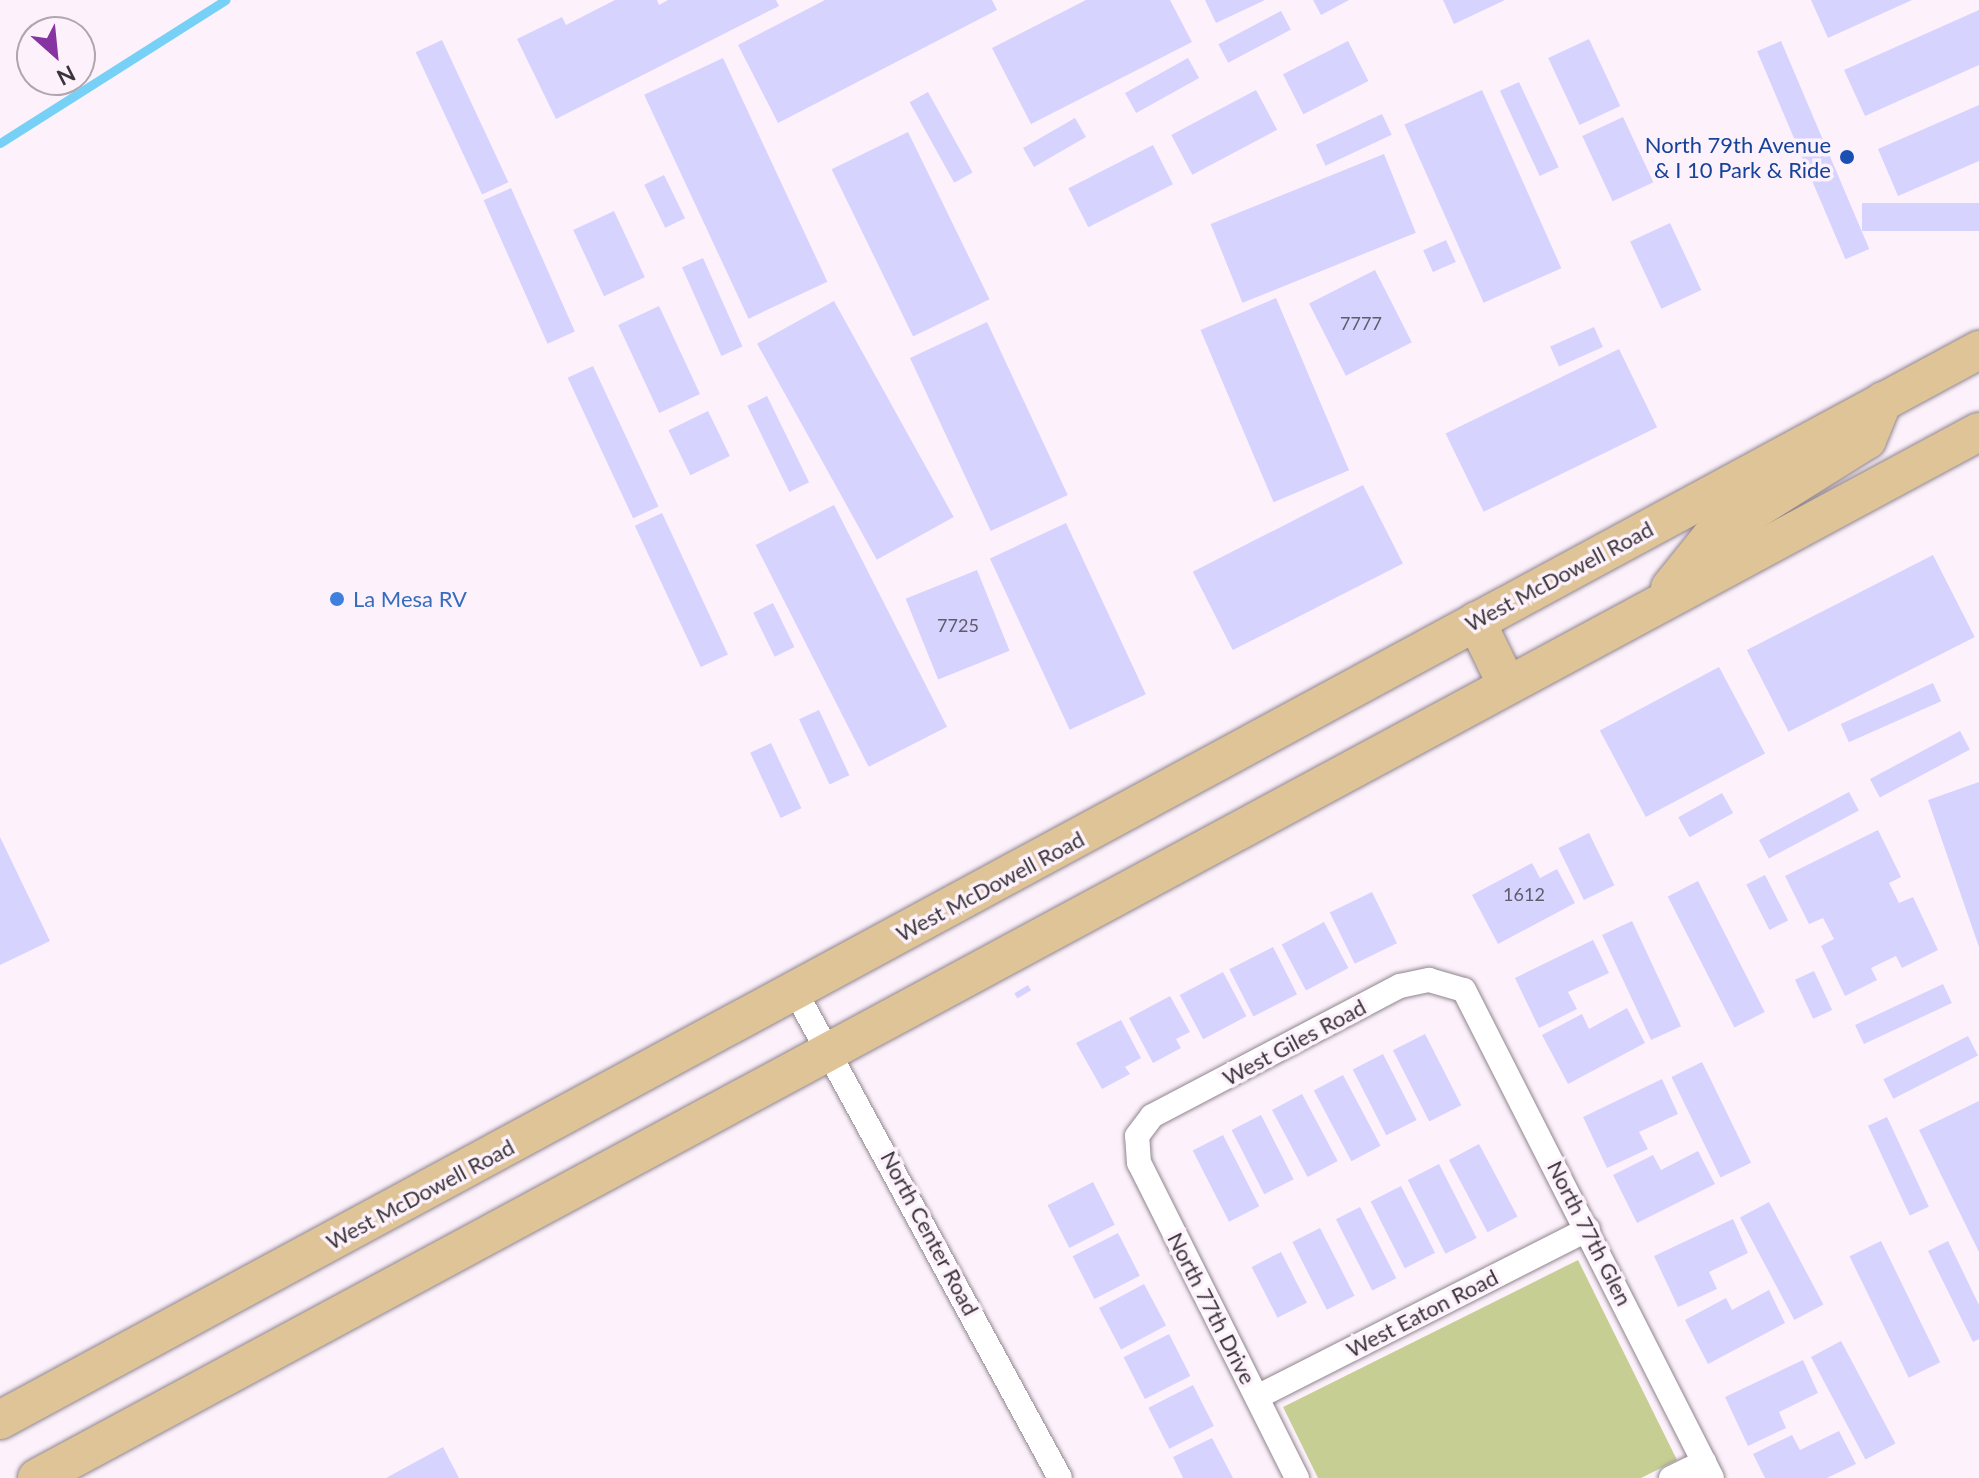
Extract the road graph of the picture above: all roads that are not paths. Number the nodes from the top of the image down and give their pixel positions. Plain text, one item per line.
1 (1979, 350) edge
2 (1883, 401) junction
3 (1979, 432) edge
4 (1661, 599) junction
5 (1476, 621) junction
6 (1506, 683) junction
7 (1464, 990) joint
8 (795, 991) junction
9 (831, 1049) junction
10 (1137, 1136) joint
11 (1588, 1229) junction
12 (1257, 1397) junction
13 (0, 1420) edge
14 (1708, 1470) edge
15 (37, 1478) edge
16 (1060, 1478) edge
17 (1297, 1478) edge
18 (1671, 1478) edge

1 - 2 main road, West McDowell Road
2 - 4 main road
2 - 5 main road, West McDowell Road
3 - 4 main road
4 - 6 main road
5 - 6 main road
5 - 8 main road, West McDowell Road
6 - 9 main road
7 - 10 street, West Giles Road
7 - 11 street, North 77th Glen
8 - 9 street, North Center Road
8 - 13 main road, West McDowell Road
9 - 15 main road
9 - 16 street, North Center Road
10 - 12 street, North 77th Drive
11 - 12 street, West Eaton Road
11 - 14 street, North 77th Glen
12 - 17 street, North 77th Drive
14 - 18 street

